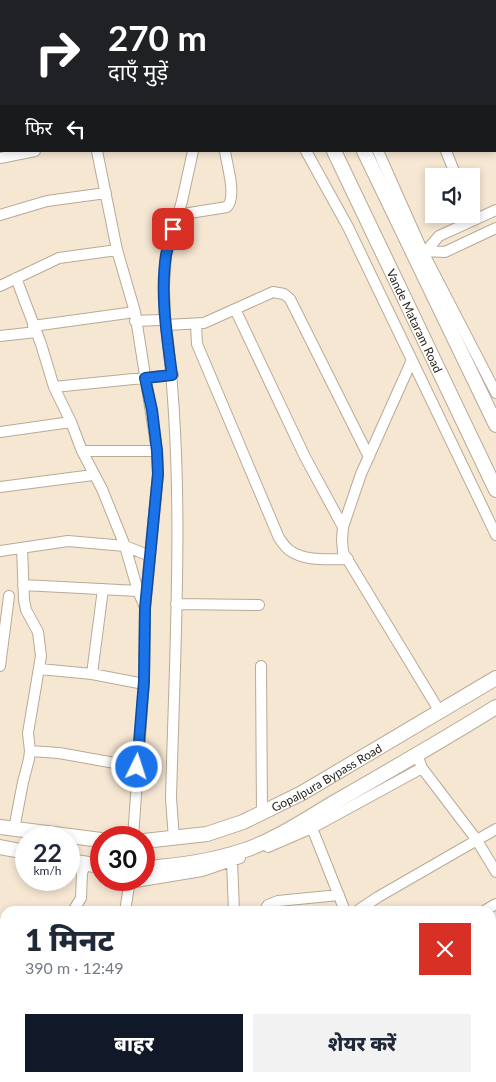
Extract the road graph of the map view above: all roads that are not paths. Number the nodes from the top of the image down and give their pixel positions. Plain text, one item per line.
1 (31, 152) edge
2 (97, 152) edge
3 (193, 152) edge
4 (224, 152) edge
5 (307, 152) edge
6 (334, 152) edge
7 (365, 152) edge
8 (378, 152) edge
9 (446, 152) edge
10 (0, 158) edge
11 (453, 168) edge
12 (106, 193) junction
13 (496, 210) edge
14 (0, 215) edge
15 (177, 215) junction
16 (480, 215) edge
17 (461, 223) edge
18 (496, 228) edge
19 (118, 250) junction
20 (421, 253) junction
21 (16, 278) junction
22 (0, 286) edge
23 (235, 309) junction
24 (135, 317) junction
25 (166, 322) junction
26 (196, 324) junction
27 (35, 329) junction
28 (0, 336) edge
29 (412, 360) junction
30 (172, 375) junction
31 (145, 378) junction
32 (54, 387) junction
33 (496, 393) edge
34 (71, 422) junction
35 (496, 425) edge
36 (0, 432) edge
37 (82, 451) junction
38 (157, 451) junction
39 (369, 457) junction
40 (93, 475) junction
41 (0, 487) edge
42 (496, 490) edge
43 (343, 527) junction
44 (496, 535) edge
45 (125, 546) junction
46 (22, 548) junction
47 (0, 551) edge
48 (150, 556) junction
49 (348, 559) junction
50 (23, 585) junction
51 (104, 589) junction
52 (138, 590) junction
53 (9, 596) dead end
54 (176, 604) junction
55 (259, 605) dead end
56 (145, 608) junction
57 (0, 666) edge
58 (262, 666) dead end
59 (40, 669) junction
60 (92, 674) junction
61 (496, 678) edge
62 (144, 684) junction
63 (496, 707) edge
64 (440, 712) junction
65 (30, 751) junction
66 (417, 755) junction
67 (137, 767) junction
68 (422, 768) junction
69 (262, 813) junction
70 (134, 826) edge
71 (0, 827) edge
72 (312, 828) junction
73 (14, 829) junction
74 (496, 829) edge
75 (90, 839) edge
76 (174, 839) junction
77 (476, 839) junction
78 (155, 840) edge
79 (0, 846) edge
80 (15, 849) edge
81 (232, 861) junction
82 (80, 864) edge
83 (85, 865) junction
84 (90, 865) edge
85 (155, 867) edge
86 (496, 872) edge
87 (155, 878) edge
88 (129, 891) edge
89 (338, 895) junction
90 (76, 906) edge
91 (127, 906) edge
92 (234, 906) edge
93 (268, 906) edge
94 (343, 906) edge
95 (365, 906) edge

1 - 10 street
2 - 12 street
3 - 15 street
4 - 15 street
5 - 29 street
6 - 42 street, Vande Mataram Road
7 - 20 street
8 - 20 street
9 - 11 street
12 - 14 street
12 - 19 street
13 - 16 street
15 - 25 street
17 - 20 street
18 - 20 street
19 - 21 street
19 - 24 street
20 - 33 street
20 - 35 street
21 - 22 street
21 - 27 street
23 - 26 street
23 - 39 street
23 - 43 street
24 - 25 street
24 - 27 street
24 - 31 street
25 - 26 street
25 - 30 street
26 - 49 street
27 - 28 street
27 - 32 street
29 - 39 street
29 - 44 street
30 - 31 street
30 - 54 street
31 - 32 street
31 - 38 street
32 - 34 street
34 - 36 street
34 - 37 street
37 - 38 street
37 - 40 street
38 - 48 street
39 - 43 street
40 - 41 street
40 - 45 street
43 - 49 street
45 - 46 street
45 - 48 street
45 - 52 street
46 - 47 street
46 - 50 street
48 - 56 street
49 - 64 street
50 - 51 street
50 - 59 street
51 - 52 street
51 - 60 street
52 - 56 street
53 - 57 street
54 - 55 street
54 - 76 street
56 - 62 street
58 - 69 street
59 - 60 street
59 - 65 street
60 - 62 street
61 - 64 street, Gopalpura Bypass Road
62 - 67 street
63 - 66 street, Gopalpura Bypass Road
64 - 69 street, Gopalpura Bypass Road
65 - 67 street
65 - 73 street
66 - 68 street
66 - 85 street, Gopalpura Bypass Road
67 - 70 street
68 - 72 street
68 - 77 street
69 - 76 street, Gopalpura Bypass Road
71 - 73 street
72 - 81 street
72 - 89 street
73 - 75 street
74 - 77 street
76 - 78 street, Gopalpura Bypass Road
77 - 86 street
77 - 95 street
79 - 80 street
81 - 87 street
81 - 92 street
82 - 83 street
83 - 84 street
83 - 90 street
88 - 91 street
89 - 93 street
89 - 94 street

